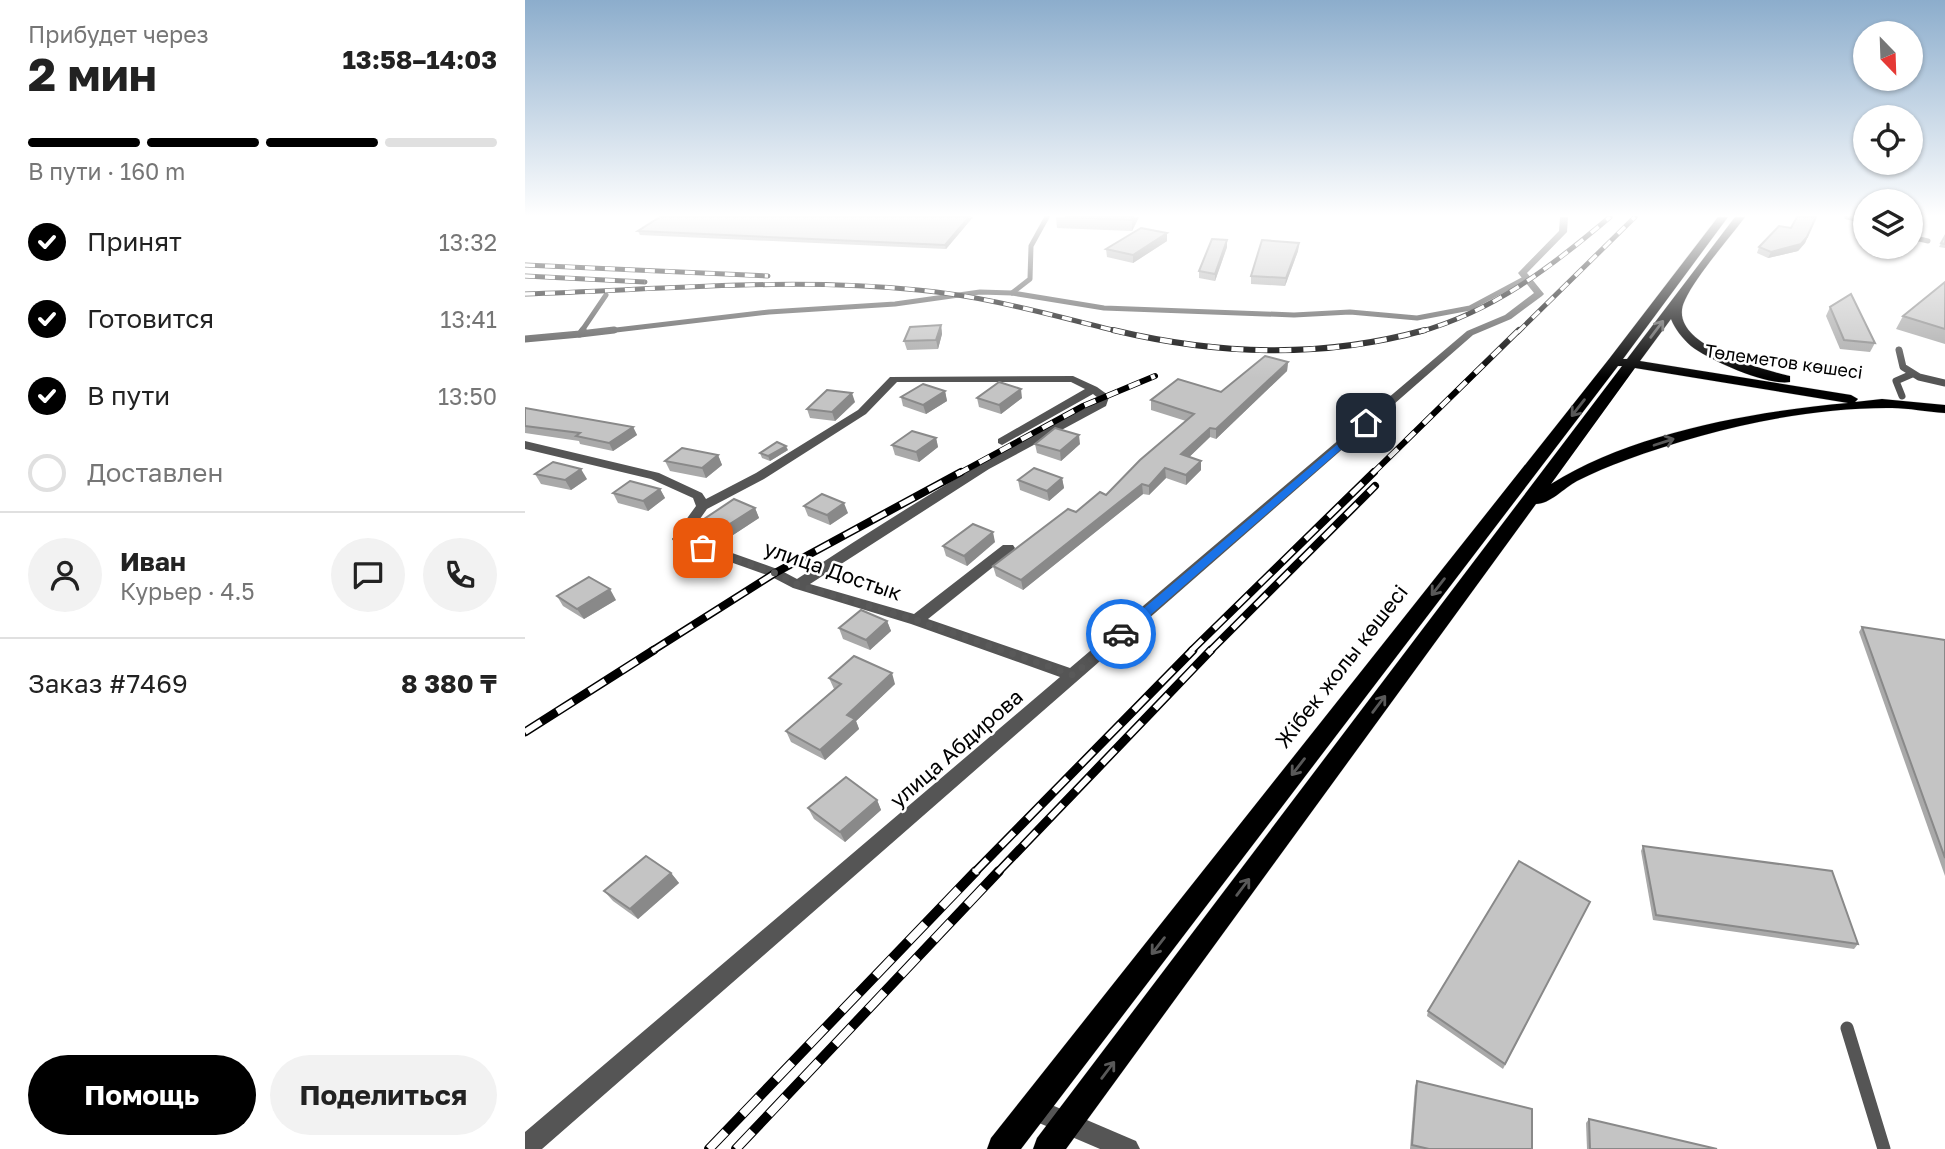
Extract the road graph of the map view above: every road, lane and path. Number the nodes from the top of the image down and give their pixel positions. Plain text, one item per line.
1 (1029, 271) edge
2 (1524, 271) edge
3 (1686, 271) edge
4 (1700, 271) edge
5 (1526, 278) junction
6 (1012, 293) junction
7 (606, 295) dead end
8 (1678, 300) junction
9 (580, 334) junction
10 (525, 339) edge
11 (1899, 350) dead end
12 (1624, 360) junction
13 (1912, 374) junction
14 (1945, 383) edge
15 (1805, 384) junction
16 (1093, 389) junction
17 (1897, 400) junction
18 (1945, 401) edge
19 (1945, 409) edge
20 (1002, 441) dead end
21 (525, 445) edge
22 (702, 506) junction
23 (1517, 517) junction
24 (1008, 548) dead end
25 (798, 585) junction
26 (916, 620) junction
27 (1073, 675) junction
28 (1847, 1028) dead end
29 (1033, 1109) junction
30 (1067, 1125) junction
31 (525, 1148) edge
32 (1002, 1149) edge
33 (1048, 1149) edge
34 (1128, 1149) edge
35 (1884, 1149) edge

1 - 6 lane
2 - 5 street
3 - 12 main road, Жібек жолы көшесі
4 - 8 main road
5 - 6 lane
5 - 27 street, улица Абдирова
6 - 9 lane
7 - 9 lane
12 -> 8 main road
8 - 15 main road
9 - 10 lane
11 - 13 lane
12 - 15 main road, Төлеметов көшесі
12 - 17 main road
12 - 23 main road
12 -> 29 main road, Жібек жолы көшесі
13 - 14 lane
13 - 17 lane
15 - 17 main road, Төлеметов көшесі
16 - 20 street
16 - 22 street
16 - 25 street
17 - 18 main road, Төлеметов көшесі
17 - 19 main road, Төлеметов көшесі
23 -> 17 main road
21 - 22 street
22 - 25 street, улица Достык
30 -> 23 main road
24 - 26 street
25 - 26 street, улица Достык
26 - 27 street, улица Достык
27 - 31 street, улица Абдирова
28 - 35 lane
29 - 30 street
29 - 32 main road, Жібек жолы көшесі
30 - 33 main road
30 - 34 street

